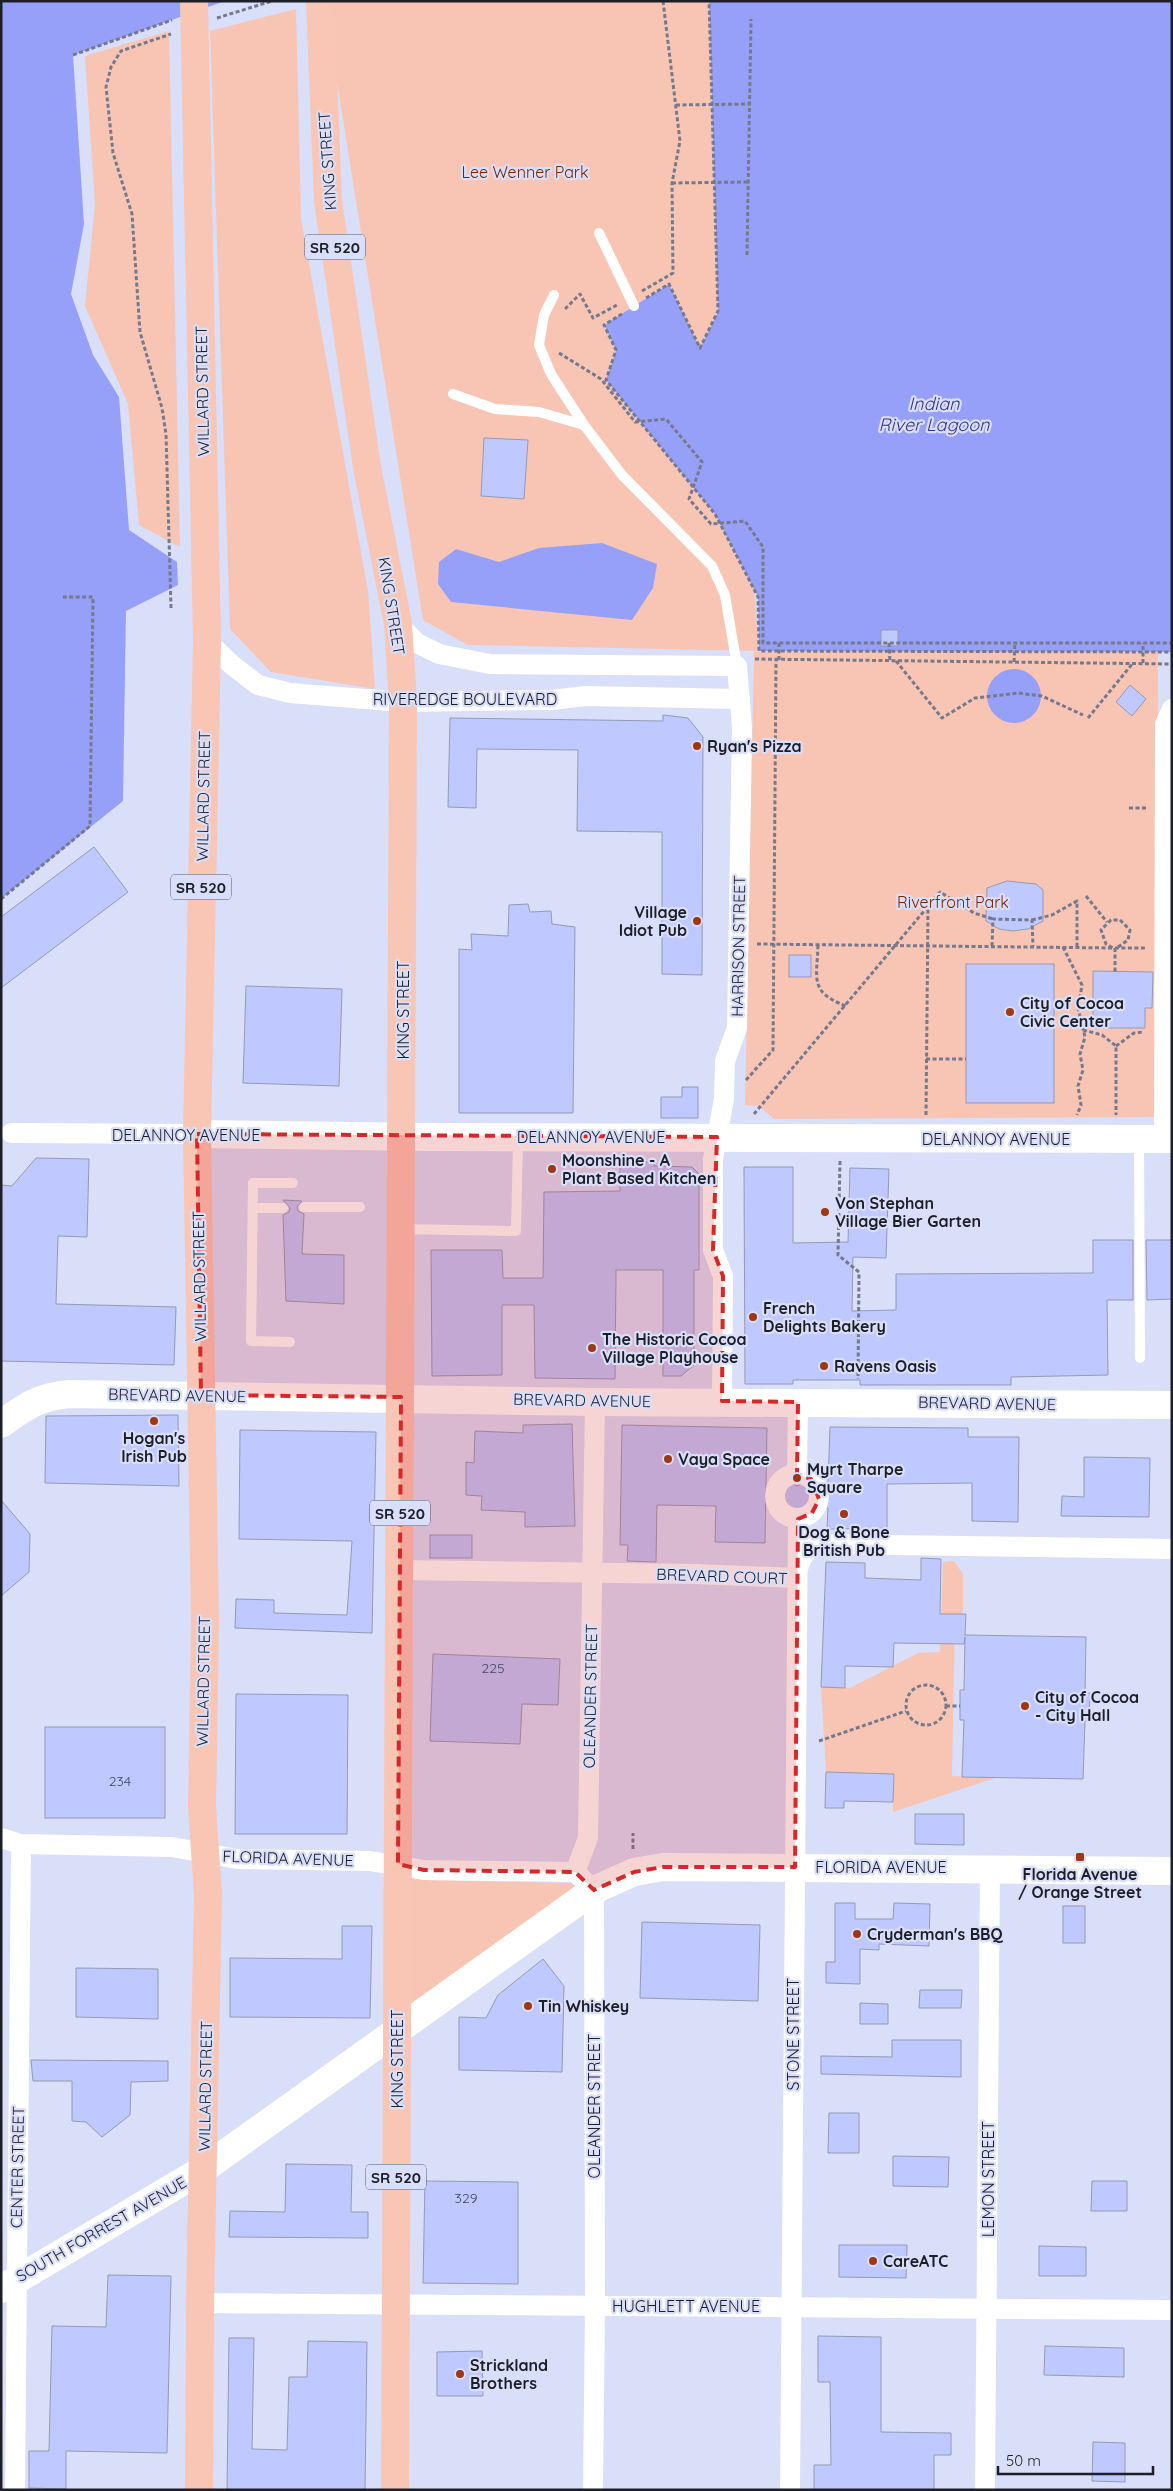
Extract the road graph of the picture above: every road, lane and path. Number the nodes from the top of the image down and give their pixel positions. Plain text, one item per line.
1 (272, 1) edge
2 (663, 1) edge
3 (709, 1) edge
4 (187, 9) edge
5 (320, 13) edge
6 (215, 19) dead end
7 (751, 19) dead end
8 (178, 32) dead end
9 (73, 55) dead end
10 (750, 104) junction
11 (676, 105) junction
12 (749, 182) junction
13 (672, 183) junction
14 (599, 232) dead end
15 (747, 255) dead end
16 (554, 295) dead end
17 (632, 302) junction
18 (563, 312) dead end
19 (558, 347) dead end
20 (453, 394) dead end
21 (584, 425) junction
22 (63, 597) dead end
23 (171, 608) dead end
24 (398, 624) junction
25 (207, 641) junction
26 (1015, 642) junction
27 (779, 643) junction
28 (890, 643) junction
29 (1144, 643) junction
30 (1172, 643) edge
31 (1172, 652) edge
32 (778, 660) junction
33 (890, 661) junction
34 (896, 661) junction
35 (1014, 662) junction
36 (743, 663) junction
37 (1133, 663) junction
38 (1143, 663) junction
39 (1172, 664) edge
40 (740, 700) junction
41 (404, 702) junction
42 (1172, 709) edge
43 (1083, 714) dead end
44 (1088, 718) dead end
45 (1086, 896) dead end
46 (1, 899) edge
47 (928, 908) junction
48 (993, 919) junction
49 (1032, 920) junction
50 (1107, 922) junction
51 (754, 944) dead end
52 (773, 944) junction
53 (818, 944) junction
54 (898, 945) junction
55 (927, 945) junction
56 (992, 946) junction
57 (1033, 946) junction
58 (1063, 947) junction
59 (1077, 948) junction
60 (1116, 948) junction
61 (1164, 948) junction
62 (1116, 972) dead end
63 (846, 1006) junction
64 (1083, 1030) junction
65 (1164, 1031) junction
66 (1116, 1046) junction
67 (926, 1059) junction
68 (966, 1060) dead end
69 (744, 1087) dead end
70 (748, 1120) dead end
71 (1077, 1120) dead end
72 (1116, 1120) dead end
73 (11, 1133) dead end
74 (197, 1134) junction
75 (402, 1137) junction
76 (518, 1137) junction
77 (717, 1138) junction
78 (840, 1138) junction
79 (925, 1138) junction
80 (1158, 1139) edge
81 (293, 1183) dead end
82 (360, 1207) dead end
83 (253, 1208) junction
84 (283, 1208) dead end
85 (304, 1208) dead end
86 (402, 1229) junction
87 (290, 1342) dead end
88 (1140, 1358) dead end
89 (858, 1388) dead end
90 (201, 1395) junction
91 (400, 1397) junction
92 (722, 1401) junction
93 (595, 1402) junction
94 (798, 1402) junction
95 (1172, 1405) edge
96 (1, 1424) edge
97 (797, 1474) junction
98 (798, 1519) junction
99 (1172, 1549) edge
100 (400, 1570) junction
101 (592, 1572) junction
102 (797, 1578) junction
103 (946, 1706) junction
104 (960, 1706) dead end
105 (906, 1711) junction
106 (819, 1741) dead end
107 (633, 1833) dead end
108 (1, 1838) edge
109 (21, 1844) junction
110 (205, 1855) junction
111 (632, 1855) dead end
112 (398, 1864) junction
113 (795, 1867) junction
114 (990, 1868) junction
115 (1172, 1871) edge
116 (584, 1881) junction
117 (397, 2030) junction
118 (202, 2170) junction
119 (8, 2284) edge
120 (200, 2303) junction
121 (395, 2304) junction
122 (595, 2305) junction
123 (792, 2307) junction
124 (987, 2308) junction
125 (1172, 2310) edge
126 (14, 2490) edge
127 (199, 2490) edge
128 (395, 2490) edge
129 (593, 2490) edge
130 (790, 2490) edge
131 (985, 2490) edge

1 - 6 path
2 - 11 path
3 - 17 path
4 - 9 path
4 - 25 main road, WILLARD STREET / SR 520
5 - 24 main road, KING STREET / SR 520
7 - 10 path
8 - 23 path
10 - 11 path
10 - 12 path
11 - 13 path
12 - 13 path
12 - 15 path
13 - 17 path
14 - 17 lane
16 - 21 lane
17 - 18 path
17 - 31 path
19 - 27 path
20 - 21 lane
21 - 36 lane
22 - 46 path
24 - 36 street
24 - 41 main road, KING STREET / SR 520
25 - 41 street, RIVEREDGE BOULEVARD
25 - 74 main road, WILLARD STREET / SR 520
26 - 28 path
26 - 29 path
26 - 35 path
27 - 28 path
27 - 32 path
28 - 33 path
29 - 30 path
29 - 38 path
32 - 33 path
32 - 36 path
32 - 52 path
33 - 34 path
34 - 35 path
34 - 43 path
35 - 37 path
36 - 40 street, HARRISON STREET
37 - 38 path
37 - 44 path
38 - 39 path
40 - 41 street, RIVEREDGE BOULEVARD
40 - 77 street, HARRISON STREET
41 - 75 main road, KING STREET / SR 520
42 - 61 street
45 - 50 path
47 - 48 path
47 - 54 path
47 - 55 path
48 - 49 path
48 - 56 path
49 - 57 path
49 - 59 path
50 - 60 path
50 - 60 path
51 - 52 path
52 - 53 path
52 - 69 path
53 - 54 path
53 - 63 path
54 - 55 path
54 - 63 path
55 - 56 path
55 - 67 path
56 - 57 path
57 - 58 path
58 - 59 path
58 - 64 path
59 - 60 path
60 - 61 path
60 - 62 path
61 - 65 street
63 - 70 path
64 - 66 path
64 - 71 path
65 - 66 path
65 - 80 street
66 - 72 path
67 - 68 path
67 - 79 path
73 - 74 street, DELANNOY AVENUE
74 - 75 street, DELANNOY AVENUE
74 - 90 main road, WILLARD STREET / SR 520
75 - 76 street, DELANNOY AVENUE
75 - 86 main road, KING STREET / SR 520
76 - 77 street, DELANNOY AVENUE
76 - 86 lane
77 - 78 street, DELANNOY AVENUE
77 - 92 street, HARRISON STREET
78 - 79 street, DELANNOY AVENUE
78 - 89 path
79 - 80 street, DELANNOY AVENUE
80 - 88 lane
81 - 83 lane
82 - 85 lane
83 - 84 lane
83 - 87 lane
86 - 91 main road, SR 520
90 - 91 street, BREVARD AVENUE
90 - 96 street, BREVARD AVENUE
90 - 110 main road, WILLARD STREET / SR 520
91 - 93 street, BREVARD AVENUE
91 - 100 main road, SR 520
92 - 93 street, BREVARD AVENUE
92 - 94 street, BREVARD AVENUE
93 - 101 street, OLEANDER STREET
94 - 95 street, BREVARD AVENUE
94 - 97 street
97 - 98 street
97 - 98 street
98 - 102 street
99 - 102 street, BREVARD COURT
100 - 101 street, BREVARD COURT
100 - 112 main road, KING STREET / SR 520
101 - 102 street, BREVARD COURT
101 - 116 street, OLEANDER STREET
102 - 113 street, STONE STREET
103 - 104 path
103 - 105 path
103 - 105 path
105 - 106 path
107 - 111 path
108 - 109 street, FLORIDA AVENUE
109 - 110 street, FLORIDA AVENUE
109 - 119 street, CENTER STREET
110 - 112 street, FLORIDA AVENUE
110 - 118 main road, WILLARD STREET / SR 520
112 - 116 street, FLORIDA AVENUE
112 - 117 main road, KING STREET / SR 520
113 - 114 street, FLORIDA AVENUE
113 - 116 street, FLORIDA AVENUE
113 - 123 street, STONE STREET
114 - 115 street, FLORIDA AVENUE
114 - 124 street, LEMON STREET
116 - 117 street, SOUTH FORREST AVENUE
116 - 122 street, OLEANDER STREET
117 - 118 street, SOUTH FORREST AVENUE
117 - 121 main road, KING STREET / SR 520
118 - 119 street, SOUTH FORREST AVENUE
118 - 120 main road, WILLARD STREET / SR 520
119 - 126 street, CENTER STREET
120 - 121 street, HUGHLETT AVENUE
120 - 127 main road, WILLARD STREET / SR 520
121 - 122 street, HUGHLETT AVENUE
121 - 128 main road, KING STREET / SR 520
122 - 123 street, HUGHLETT AVENUE
122 - 129 street, OLEANDER STREET
123 - 124 street, HUGHLETT AVENUE
123 - 130 street, STONE STREET
124 - 125 street, HUGHLETT AVENUE
124 - 131 street, LEMON STREET

